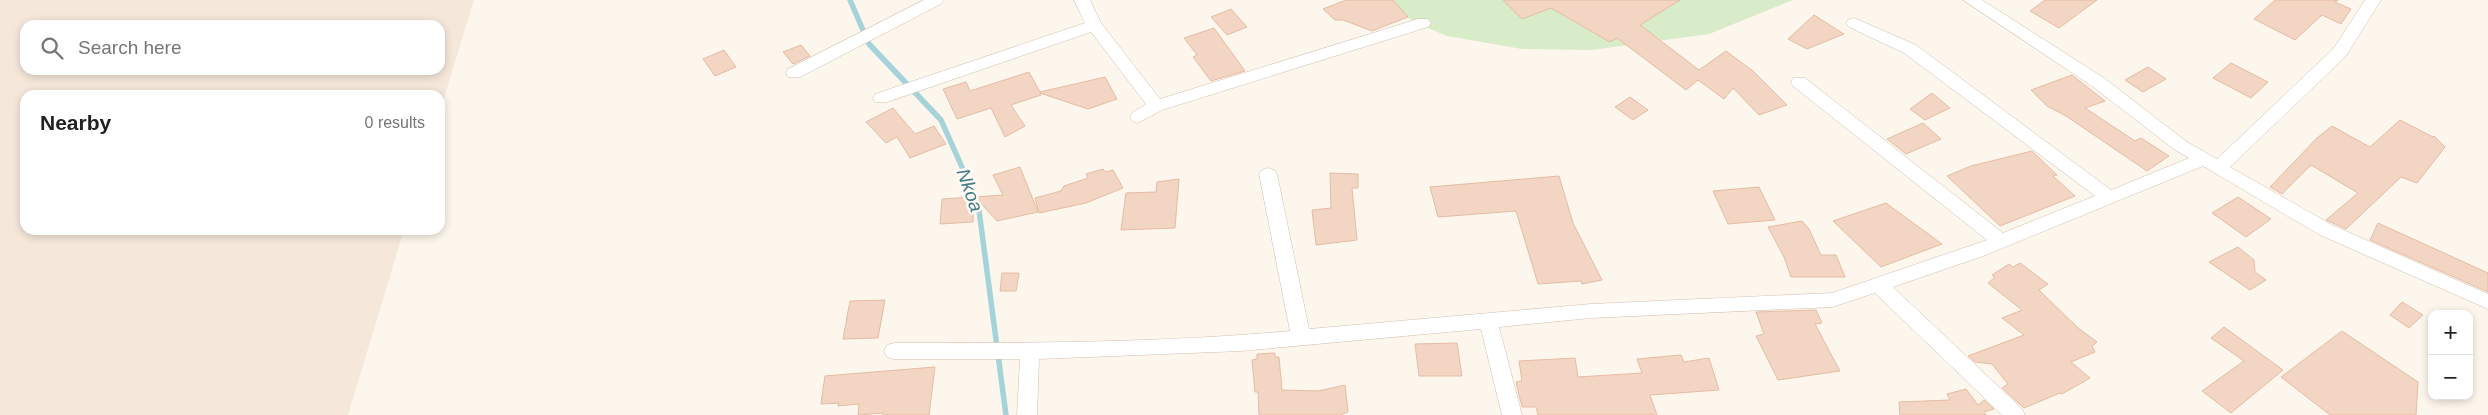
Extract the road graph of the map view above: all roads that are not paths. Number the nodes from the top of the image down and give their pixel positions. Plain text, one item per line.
1 (936, 0) edge
2 (1082, 0) edge
3 (1971, 0) edge
4 (2373, 0) edge
5 (1423, 23) dead end
6 (1854, 23) dead end
7 (1094, 25) junction
8 (794, 73) dead end
9 (1800, 82) dead end
10 (881, 98) dead end
11 (1156, 106) junction
12 (1138, 117) dead end
13 (2211, 163) junction
14 (1268, 174) dead end
15 (2110, 198) junction
16 (2001, 241) junction
17 (1878, 284) junction
18 (2488, 302) edge
19 (1488, 320) junction
20 (1302, 337) junction
21 (894, 352) dead end
22 (1030, 352) junction
23 (1027, 415) edge
24 (1512, 415) edge
25 (2015, 415) edge

1 - 8 street
2 - 7 street
3 - 13 street
4 - 13 street
5 - 11 street
6 - 15 street
7 - 10 street
7 - 11 street
9 - 16 street
11 - 12 street
13 - 15 street
13 - 18 street
14 - 20 street
15 - 16 street
16 - 17 street
17 - 19 street
17 - 25 street
19 - 20 street
19 - 24 street
20 - 22 street
21 - 22 street
22 - 23 street

